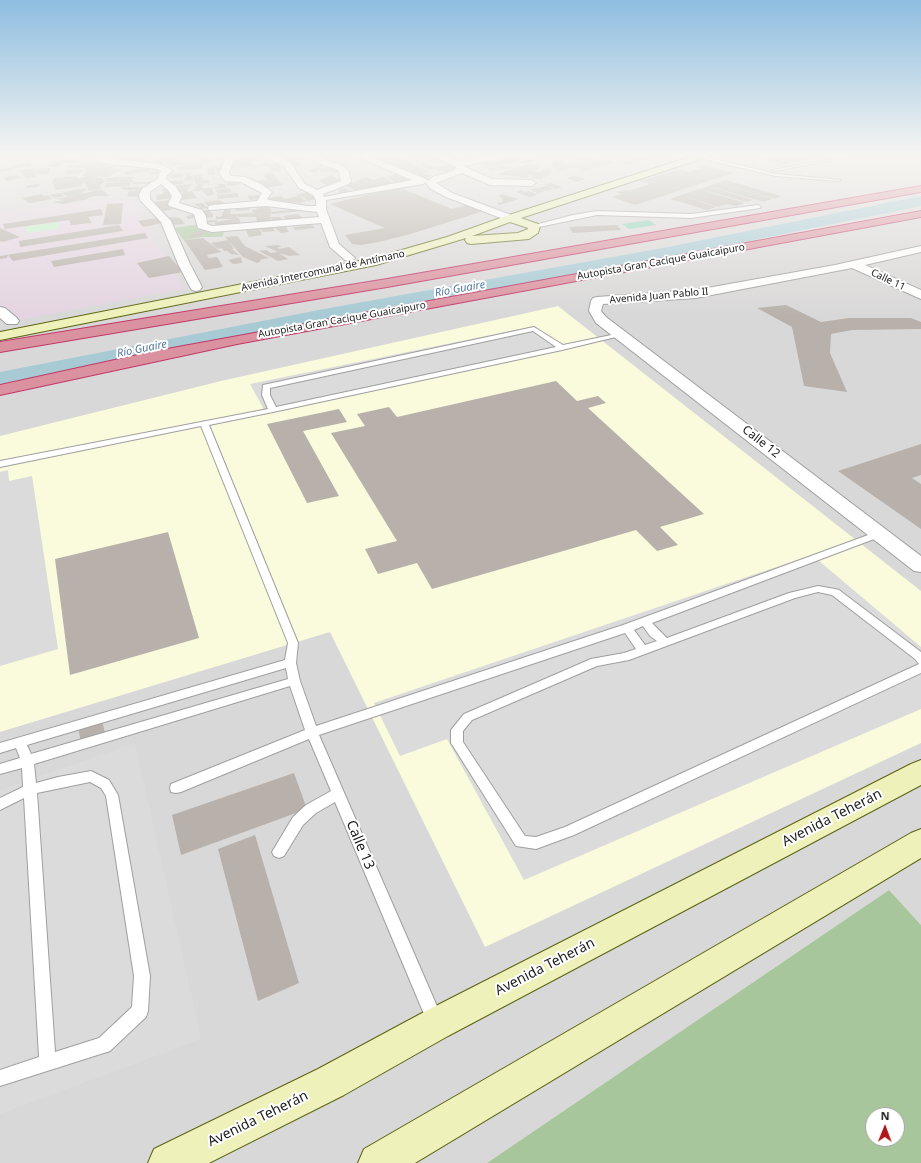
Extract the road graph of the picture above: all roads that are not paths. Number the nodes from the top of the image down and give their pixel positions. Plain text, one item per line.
1 (153, 208) edge
2 (186, 208) edge
3 (322, 208) edge
4 (483, 208) edge
5 (528, 208) edge
6 (749, 208) edge
7 (812, 208) edge
8 (921, 214) edge
9 (504, 216) junction
10 (325, 220) junction
11 (534, 226) junction
12 (451, 240) junction
13 (921, 249) edge
14 (349, 258) junction
15 (921, 258) edge
16 (854, 264) junction
17 (868, 270) junction
18 (891, 281) junction
19 (196, 287) junction
20 (921, 295) edge
21 (896, 296) dead end
22 (400, 309) junction
23 (0, 311) edge
24 (601, 320) junction
25 (6, 322) edge
26 (621, 335) junction
27 (0, 336) edge
28 (0, 347) edge
29 (562, 348) junction
30 (0, 390) edge
31 (0, 402) edge
32 (273, 410) junction
33 (204, 423) junction
34 (0, 464) edge
35 (879, 534) junction
36 (921, 566) edge
37 (645, 621) junction
38 (627, 628) junction
39 (666, 643) junction
40 (644, 650) junction
41 (921, 661) edge
42 (290, 663) junction
43 (921, 668) edge
44 (294, 681) junction
45 (312, 732) junction
46 (20, 742) junction
47 (0, 748) edge
48 (28, 761) junction
49 (0, 769) edge
50 (921, 772) edge
51 (176, 788) dead end
52 (29, 790) junction
53 (338, 794) junction
54 (0, 804) edge
55 (921, 842) edge
56 (279, 852) dead end
57 (436, 1024) junction
58 (48, 1063) junction
59 (0, 1078) edge
60 (168, 1163) edge
61 (378, 1163) edge

1 - 19 street
2 - 10 street
3 - 10 street
4 - 9 street
5 - 9 main road, Avenida Intercomunal de Antímano
6 - 11 lane
7 - 28 highway
8 - 22 highway, Autopista Gran Cacique Guaicaipuro
9 - 11 main road
9 - 12 main road, Avenida Intercomunal de Antímano
9 - 14 main road, Avenida Intercomunal de Antímano
10 - 14 street
11 - 12 main road
12 - 27 main road, Avenida Intercomunal de Antímano
13 - 16 street, Avenida Juan Pablo II
14 - 19 main road, Avenida Intercomunal de Antímano
15 - 17 street, Avenida Juan Pablo II
16 - 17 street, Calle 11
16 - 24 street, Avenida Juan Pablo II
17 - 18 street, Calle 11
17 - 24 street, Avenida Juan Pablo II
18 - 20 street, Calle 11
18 - 21 street
19 - 25 main road, Avenida Intercomunal de Antímano
22 - 30 highway, Autopista Gran Cacique Guaicaipuro
22 - 31 highway
23 - 25 street
24 - 26 street, Calle 12
26 - 29 lane
26 - 35 street, Calle 12
29 - 32 lane
29 - 32 lane
32 - 33 lane
33 - 34 lane
33 - 42 lane
35 - 36 street, Calle 12
35 - 37 lane
37 - 38 lane
37 - 39 lane
38 - 40 lane
38 - 45 lane
39 - 40 lane
39 - 41 lane
40 - 43 lane
42 - 44 lane, Calle 13
42 - 46 lane
44 - 45 lane, Calle 13
44 - 48 lane
45 - 51 lane
45 - 53 lane, Calle 13
46 - 47 lane
46 - 48 lane
48 - 49 lane
48 - 52 lane
50 - 57 main road, Avenida Teherán
52 - 54 lane
52 - 58 lane
52 - 58 lane
53 - 56 lane
53 - 57 lane, Calle 13
55 - 61 main road
57 - 60 main road, Avenida Teherán
58 - 59 lane

